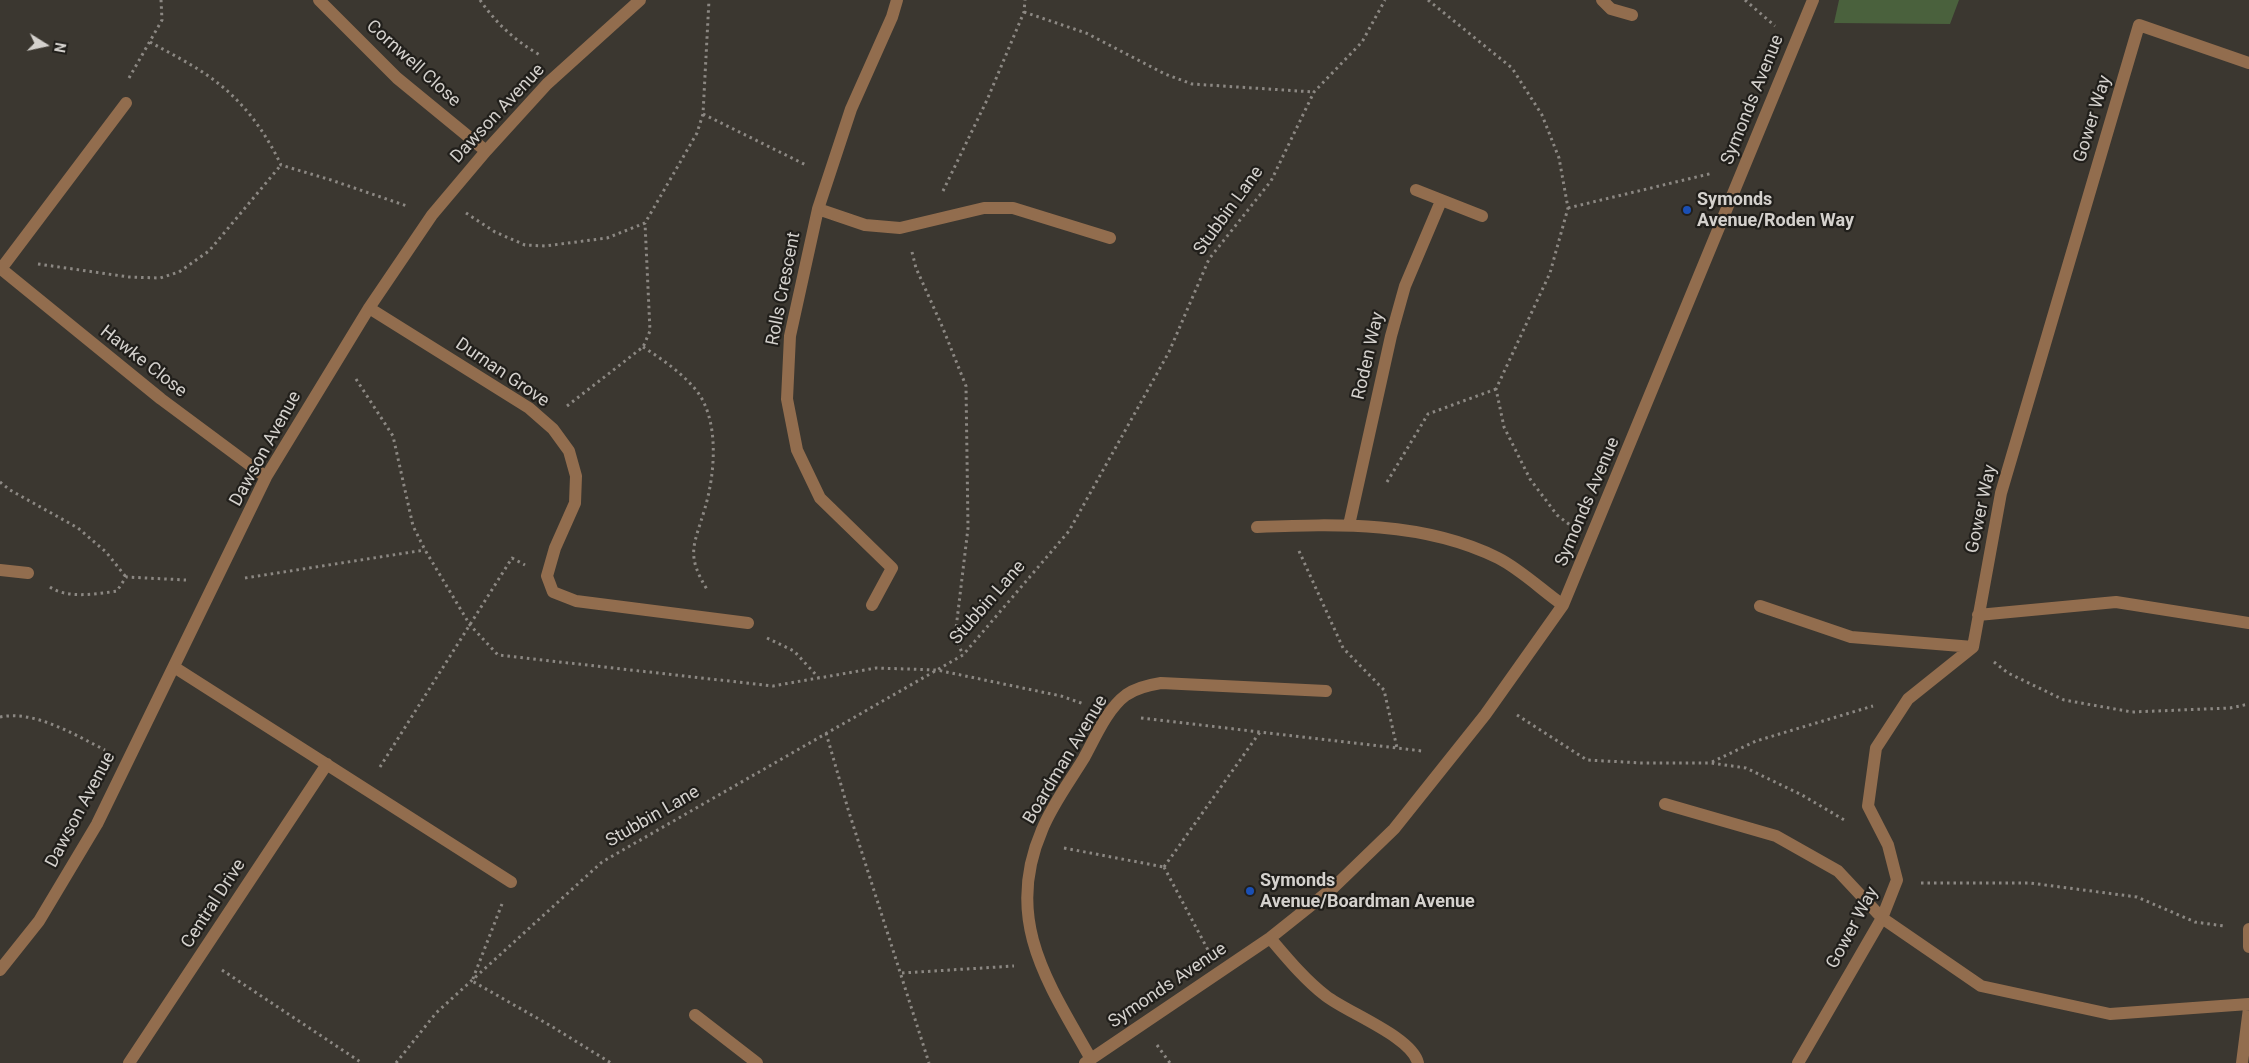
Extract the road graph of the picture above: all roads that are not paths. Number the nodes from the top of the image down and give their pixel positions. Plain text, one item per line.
1 (319, 0) edge
2 (640, 0) edge
3 (897, 0) edge
4 (1602, 0) edge
5 (1813, 0) edge
6 (1632, 15) dead end
7 (2249, 63) edge
8 (126, 103) road end
9 (486, 151) junction
10 (1416, 190) dead end
11 (1441, 201) junction
12 (818, 210) junction
13 (1482, 216) dead end
14 (1110, 238) dead end
15 (3, 265) edge
16 (369, 308) junction
17 (266, 477) junction
18 (1349, 525) junction
19 (1257, 528) dead end
20 (0, 570) edge
21 (28, 572) road end
22 (872, 605) dead end
23 (1563, 605) junction
24 (1760, 606) dead end
25 (1978, 615) junction
26 (748, 623) road end
27 (2249, 623) edge
28 (1973, 647) junction
29 (174, 667) junction
30 (1326, 691) dead end
31 (327, 764) junction
32 (1665, 804) dead end
33 (511, 882) road end
34 (1882, 918) junction
35 (2249, 930) edge
36 (1270, 938) junction
37 (2249, 948) edge
38 (0, 970) edge
39 (2249, 1006) edge
40 (695, 1015) dead end
41 (1088, 1061) edge
42 (129, 1063) edge
43 (757, 1063) edge
44 (1418, 1063) edge
45 (1798, 1063) edge
46 (2242, 1063) edge

1 - 9 street, Cornwell Close
2 - 9 street, Dawson Avenue
3 - 12 street, Rolls Crescent
4 - 6 street
5 - 23 street, Symonds Avenue
7 - 25 street, Gower Way
8 - 15 street
9 - 16 street, Dawson Avenue
10 - 11 street
11 - 13 street
11 - 18 street, Roden Way
12 - 14 street
12 - 22 street, Rolls Crescent
15 - 17 street, Hawke Close
16 - 17 street, Dawson Avenue
16 - 26 street, Durnan Grove
17 - 29 street, Dawson Avenue
18 - 19 street
18 - 23 street
20 - 21 street
23 - 36 street, Symonds Avenue
24 - 28 street
25 - 27 street
25 - 28 street, Gower Way
28 - 34 street, Gower Way
29 - 31 street
29 - 38 street, Dawson Avenue
30 - 41 street, Boardman Avenue
31 - 33 street
31 - 42 street, Central Drive
32 - 34 street
34 - 39 street
34 - 45 street, Gower Way
35 - 37 street
36 - 41 street, Symonds Avenue
36 - 44 street
39 - 46 street
40 - 43 street

